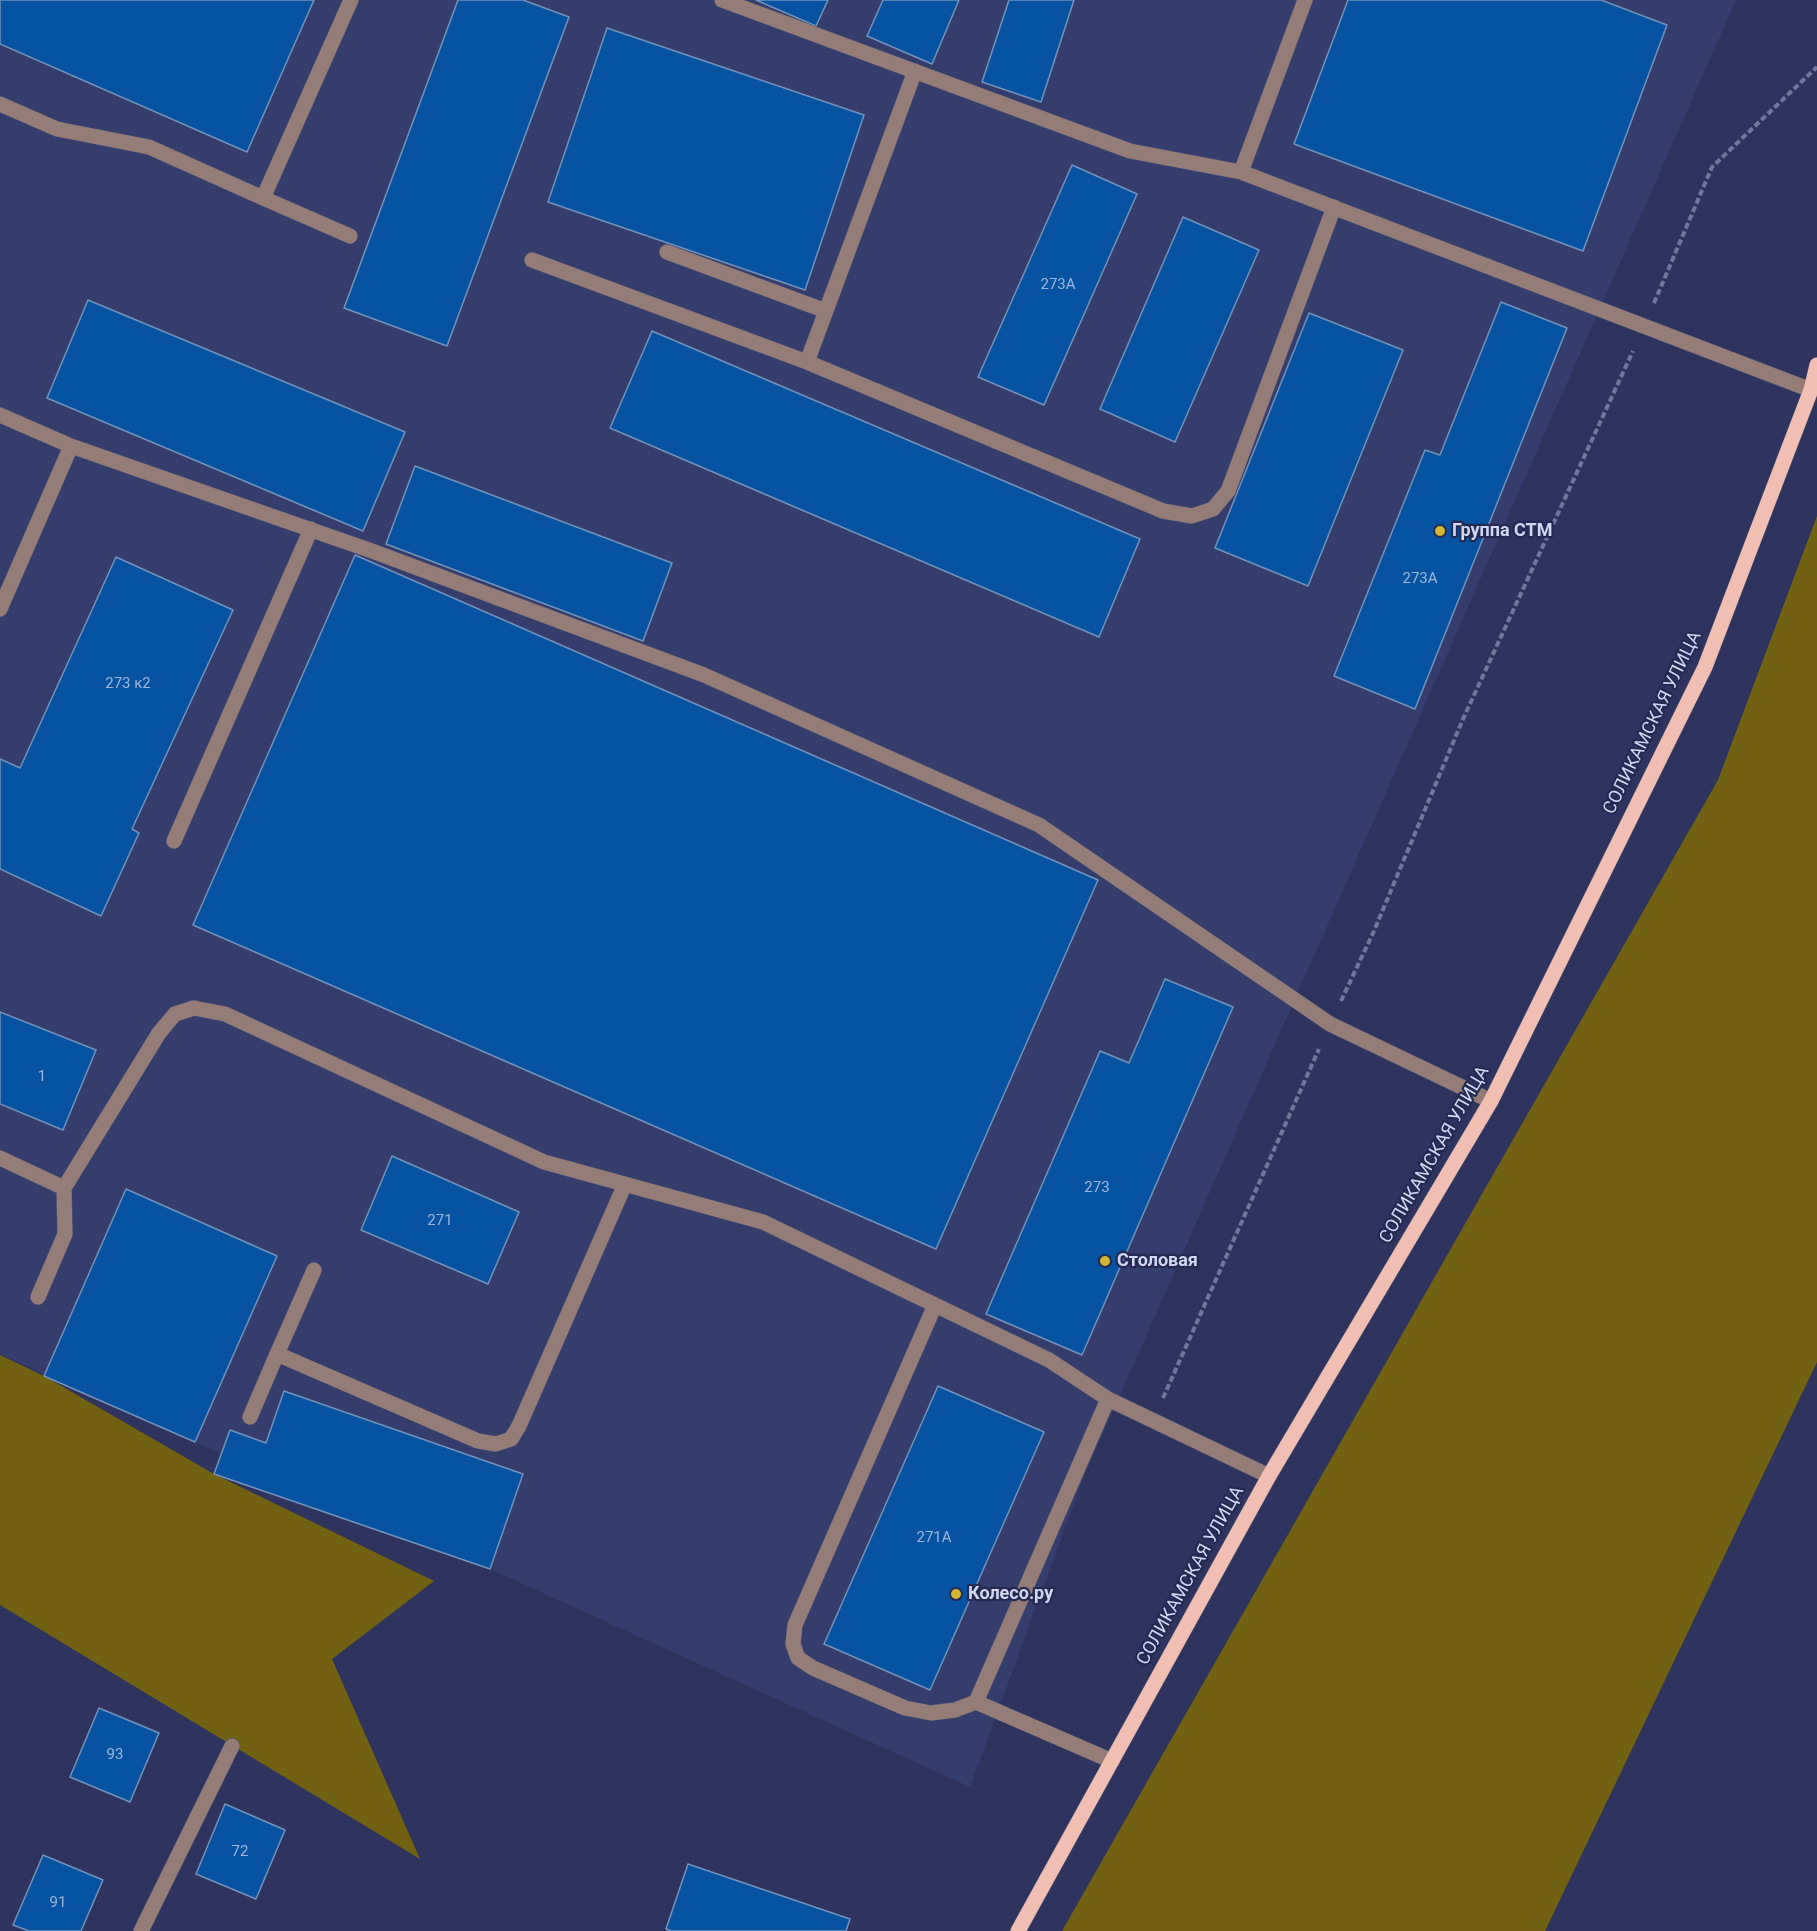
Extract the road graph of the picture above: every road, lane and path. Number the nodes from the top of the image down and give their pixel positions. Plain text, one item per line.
1 (351, 0) edge
2 (722, 0) edge
3 (1305, 0) edge
4 (1817, 67) edge
5 (915, 71) junction
6 (0, 104) edge
7 (1241, 172) junction
8 (264, 198) junction
9 (1334, 207) junction
10 (350, 236) dead end
11 (667, 252) dead end
12 (532, 260) dead end
13 (826, 311) junction
14 (1644, 325) junction
15 (807, 362) junction
16 (1817, 365) edge
17 (1810, 390) junction
18 (0, 415) edge
19 (71, 446) junction
20 (311, 529) junction
21 (0, 609) edge
22 (174, 841) dead end
23 (1330, 1024) junction
24 (1491, 1101) junction
25 (0, 1158) edge
26 (625, 1184) junction
27 (64, 1188) junction
28 (314, 1270) dead end
29 (38, 1297) dead end
30 (935, 1305) junction
31 (277, 1354) junction
32 (1108, 1399) junction
33 (250, 1417) dead end
34 (1153, 1420) junction
35 (1269, 1476) junction
36 (976, 1702) junction
37 (232, 1746) dead end
38 (1112, 1761) junction
39 (141, 1931) edge
40 (1018, 1931) edge

1 - 8 street
2 - 5 street
3 - 7 street
4 - 14 path
5 - 7 street
5 - 13 street
6 - 8 street
7 - 9 street
8 - 10 street
9 - 14 street
9 - 15 street
11 - 13 street
12 - 15 street
13 - 15 street
14 - 17 street
14 - 23 path
16 - 17 main road, СОЛИКАМСКАЯ УЛИЦА
17 - 24 main road, СОЛИКАМСКАЯ УЛИЦА
18 - 19 street
19 - 20 street
19 - 21 street
20 - 22 street
20 - 23 street
23 - 24 street
23 - 34 path
24 - 35 main road, СОЛИКАМСКАЯ УЛИЦА
25 - 27 street
26 - 27 street
26 - 30 street
26 - 31 street
27 - 29 street
28 - 31 street
30 - 32 street
30 - 36 street
31 - 33 street
32 - 34 street
32 - 36 street
34 - 35 street
35 - 38 main road, СОЛИКАМСКАЯ УЛИЦА
36 - 38 street
37 - 39 street
38 - 40 main road, СОЛИКАМСКАЯ УЛИЦА

